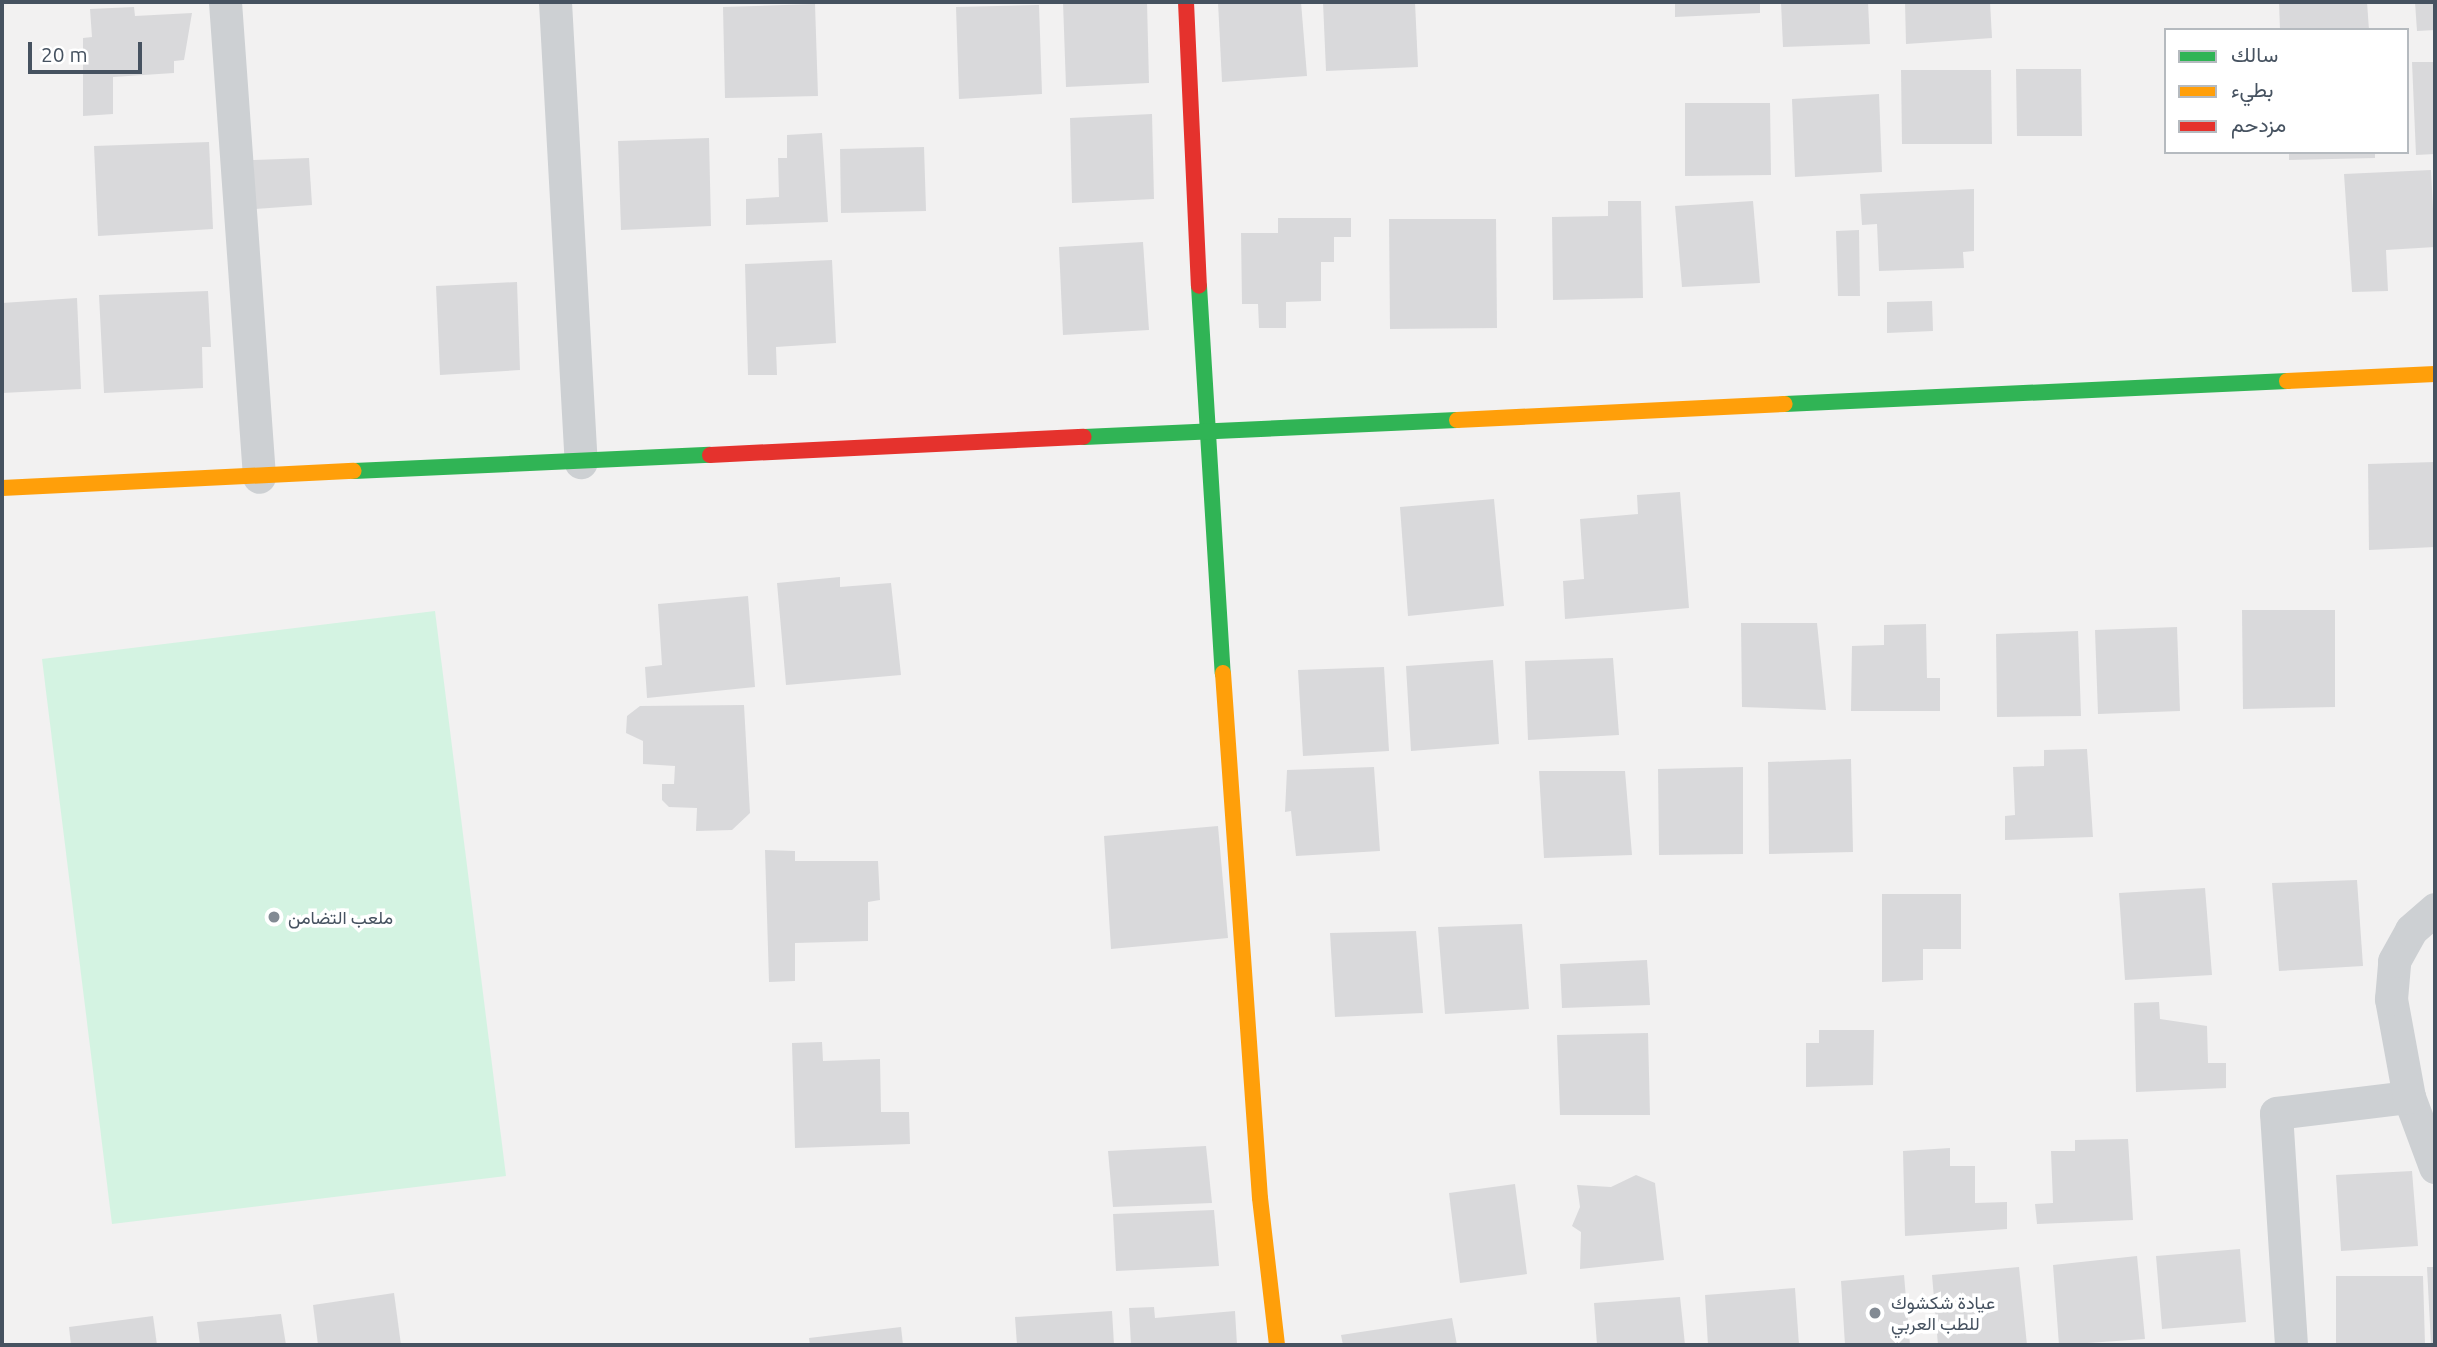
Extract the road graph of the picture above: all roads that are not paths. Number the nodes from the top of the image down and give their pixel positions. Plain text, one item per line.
1 (225, 2) edge
2 (555, 2) edge
3 (1186, 2) edge
4 (2435, 374) edge
5 (1206, 433) junction
6 (581, 462) junction
7 (259, 477) junction
8 (2, 488) edge
9 (2435, 909) edge
10 (2409, 1097) junction
11 (2435, 1167) edge
12 (1277, 1345) edge
13 (2291, 1345) edge

1 - 7 street
2 - 6 street
3 - 5 street
4 - 5 street
5 - 6 street
5 - 12 street
6 - 7 street
7 - 8 street
9 - 10 street
10 - 11 street
10 - 13 street

